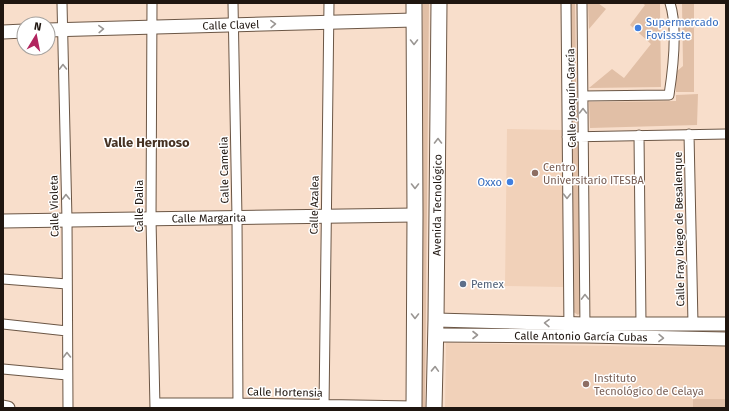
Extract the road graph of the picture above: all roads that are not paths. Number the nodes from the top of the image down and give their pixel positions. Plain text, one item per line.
1 (62, 3) edge
2 (152, 3) edge
3 (233, 3) edge
4 (329, 3) edge
5 (414, 3) edge
6 (439, 3) edge
7 (566, 3) edge
8 (582, 3) edge
9 (670, 3) edge
10 (414, 20) junction
11 (329, 22) junction
12 (233, 26) junction
13 (152, 28) junction
14 (56, 30) edge
15 (62, 30) junction
16 (16, 31) edge
17 (3, 32) edge
18 (583, 96) junction
19 (689, 134) junction
20 (726, 134) edge
21 (639, 135) junction
22 (583, 136) junction
23 (567, 137) junction
24 (415, 215) junction
25 (326, 216) junction
26 (237, 218) junction
27 (151, 219) junction
28 (67, 220) junction
29 (3, 221) edge
30 (3, 279) edge
31 (67, 284) junction
32 (436, 320) junction
33 (524, 322) junction
34 (3, 324) edge
35 (641, 324) junction
36 (693, 324) junction
37 (724, 324) edge
38 (568, 330) junction
39 (585, 330) junction
40 (67, 331) junction
41 (436, 335) junction
42 (523, 336) junction
43 (724, 339) edge
44 (3, 369) edge
45 (68, 375) junction
46 (238, 405) edge
47 (3, 406) edge
48 (155, 406) edge
49 (324, 406) edge
50 (414, 407) edge
51 (6, 408) edge
52 (68, 408) edge
53 (434, 408) edge

1 - 15 street, Calle Violeta
2 - 13 street, Calle Dalia
3 - 12 street, Calle Camelia
4 - 11 street, Calle Azalea
5 - 10 main road, Avenida Tecnológico
32 -> 6 main road, Avenida Tecnológico
7 - 23 street, Calle Joaquín García
8 - 18 street, Calle Joaquín García
9 - 18 street
10 - 11 street, Calle Clavel
10 -> 24 main road, Avenida Tecnológico
12 -> 11 street, Calle Clavel
11 - 25 street, Calle Azalea
12 - 13 street, Calle Clavel
12 - 26 street, Calle Camelia
15 -> 13 street, Calle Clavel
13 - 27 street, Calle Dalia
14 - 15 street, Calle Clavel
28 -> 15 street, Calle Violeta
16 - 17 street
22 -> 18 street, Calle Joaquín García
19 - 20 street
19 - 21 street
19 - 36 street, Calle Fray Diego de Besalenque
21 - 22 street
21 - 35 street
22 - 23 street
39 -> 22 street, Calle Joaquín García
23 -> 38 street, Calle Joaquín García
24 - 25 street, Calle Margarita
24 -> 50 main road, Avenida Tecnológico
25 - 26 street, Calle Margarita
25 - 49 street, Calle Azalea
26 - 27 street, Calle Margarita
26 - 46 street, Calle Camelia
27 - 28 street, Calle Margarita
27 - 48 street, Calle Dalia
28 - 29 street, Calle Margarita
28 - 31 street, Calle Violeta
30 - 31 street
31 - 40 street, Calle Violeta
32 - 33 street, Calle Antonio García Cubas
32 - 41 main road, Avenida Tecnológico
38 -> 33 street, Calle Antonio García Cubas
33 - 42 street
34 - 40 street
35 - 36 street, Calle Antonio García Cubas
35 - 39 street, Calle Antonio García Cubas
36 - 37 street, Calle Antonio García Cubas
37 - 43 street
38 - 39 street, Calle Antonio García Cubas
38 - 42 street, Calle Antonio García Cubas
39 -> 43 street, Calle Antonio García Cubas
45 -> 40 street, Calle Violeta
41 -> 42 street, Calle Antonio García Cubas
53 -> 41 main road, Avenida Tecnológico
44 - 45 street
45 - 52 street, Calle Violeta
46 - 48 street, Calle Hortensia
46 - 49 street, Calle Hortensia
47 - 51 street
49 - 50 street, Calle Hortensia

